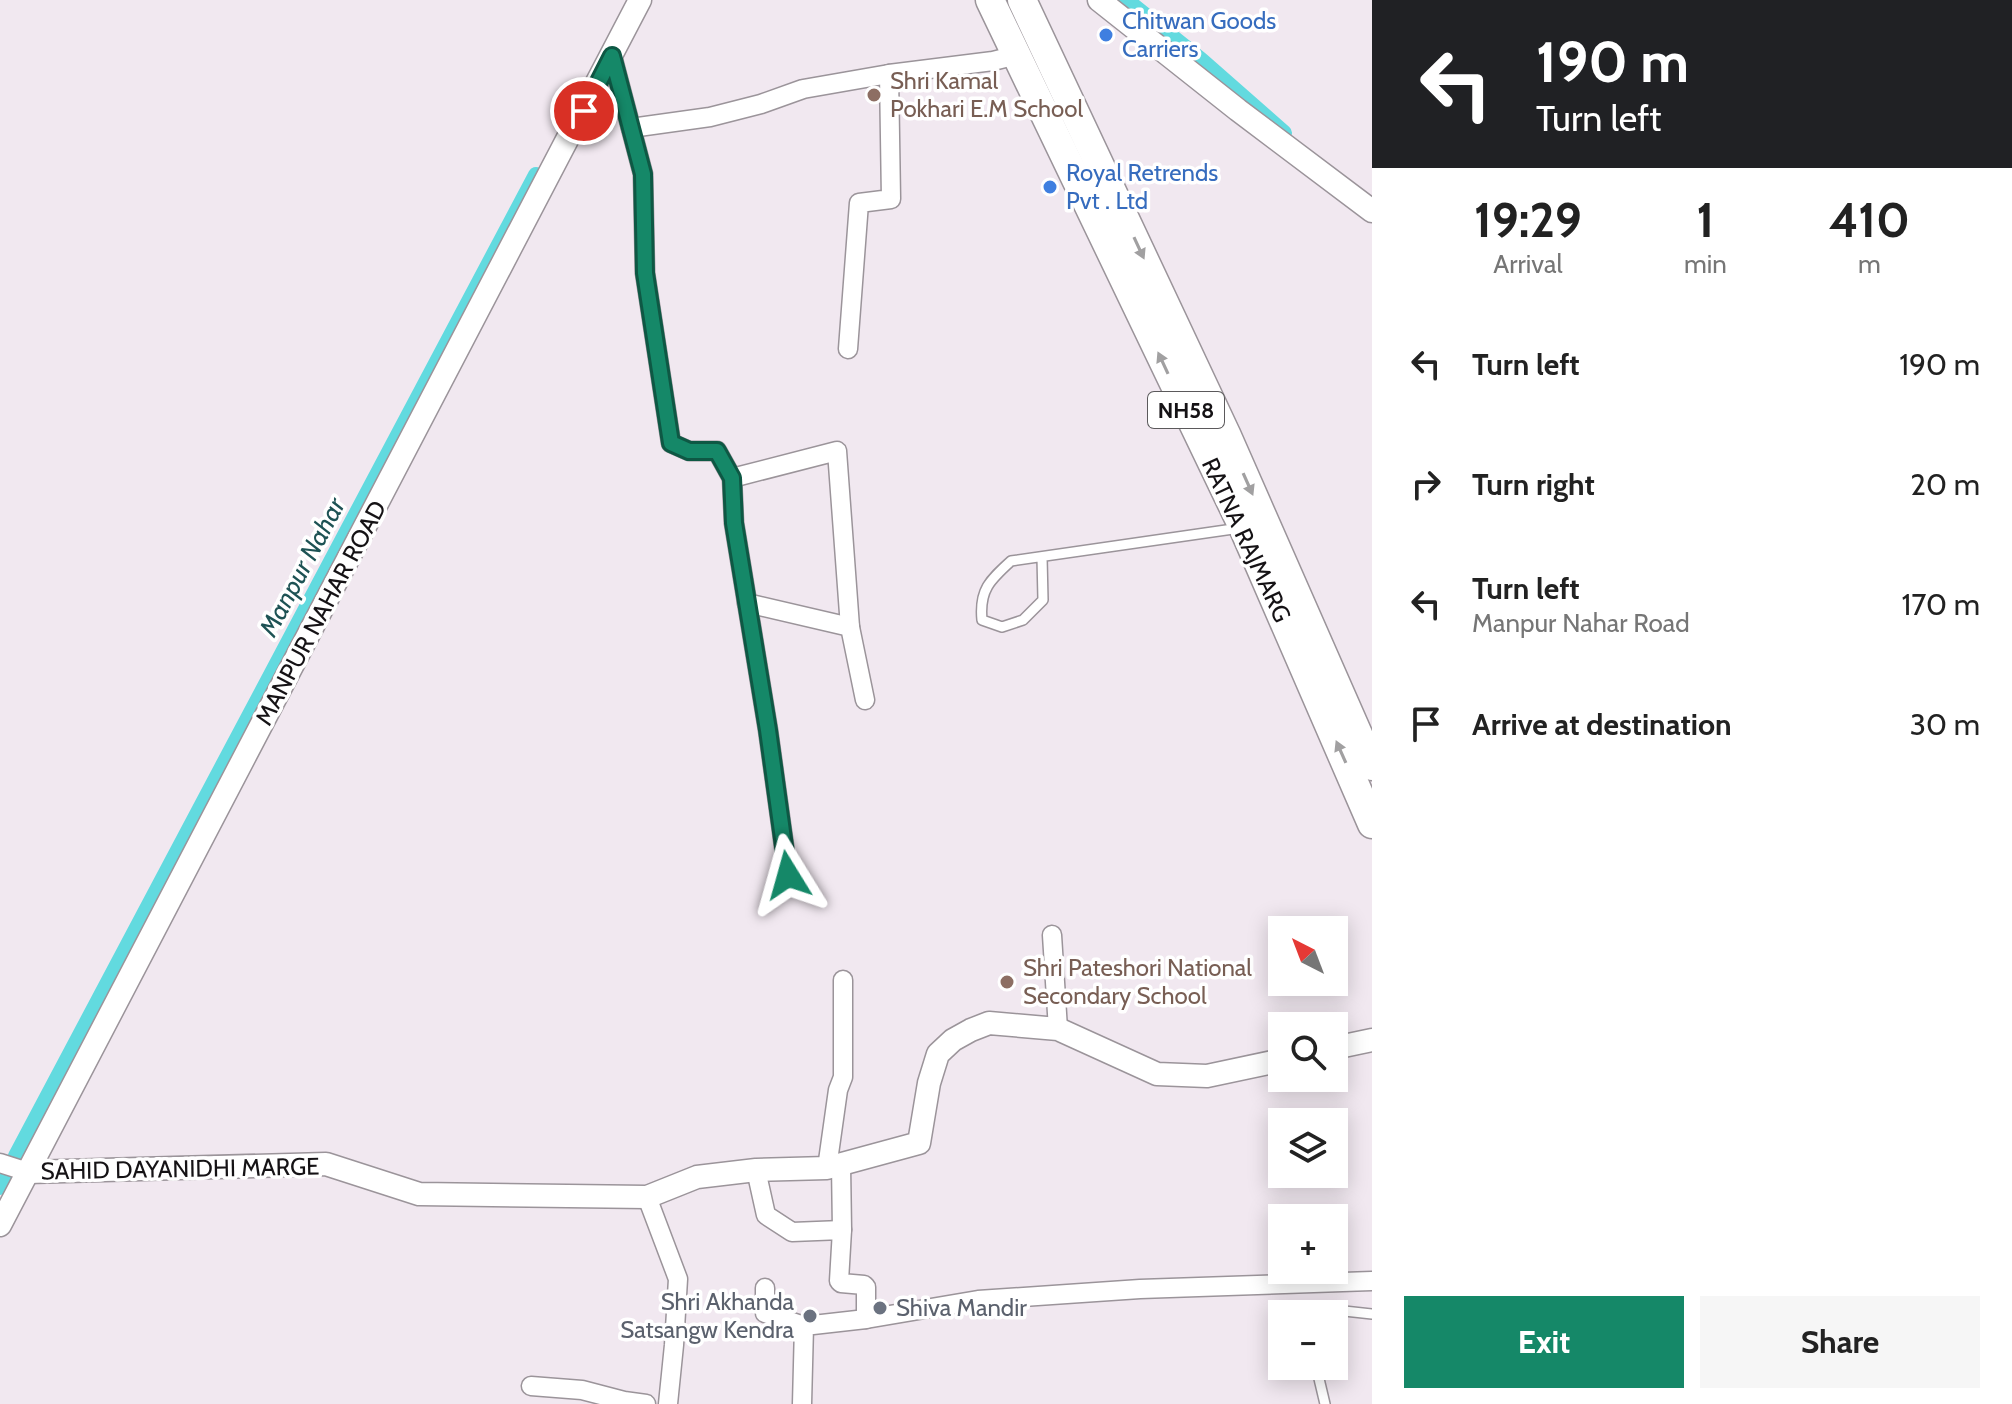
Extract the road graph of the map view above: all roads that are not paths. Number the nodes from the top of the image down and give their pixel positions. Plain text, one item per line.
1 (640, 0) edge
2 (990, 0) edge
3 (1022, 0) edge
4 (1099, 0) edge
5 (1017, 55) junction
6 (612, 56) junction
7 (889, 74) junction
8 (631, 128) junction
9 (1372, 211) edge
10 (848, 349) dead end
11 (732, 478) junction
12 (1243, 527) junction
13 (1042, 557) junction
14 (747, 603) junction
15 (850, 627) junction
16 (865, 700) dead end
17 (1372, 766) edge
18 (1372, 824) edge
19 (788, 875) dead end
20 (1052, 935) dead end
21 (843, 980) dead end
22 (1058, 1029) junction
23 (1372, 1040) edge
24 (1348, 1045) edge
25 (1268, 1063) edge
26 (0, 1163) edge
27 (834, 1167) junction
28 (756, 1170) junction
29 (28, 1172) junction
30 (647, 1197) junction
31 (0, 1225) edge
32 (842, 1230) junction
33 (1372, 1281) edge
34 (765, 1288) dead end
35 (1348, 1311) edge
36 (1372, 1314) edge
37 (866, 1319) junction
38 (804, 1326) junction
39 (1319, 1380) edge
40 (531, 1386) dead end
41 (646, 1404) edge
42 (668, 1404) edge
43 (802, 1404) edge
44 (1325, 1404) edge

1 - 6 street, MANPUR NAHAR ROAD
2 - 5 highway, RATNA RAJMARG / NH58
3 -> 17 highway, RATNA RAJMARG / NH58
4 - 9 street
5 - 7 street
12 -> 5 highway, RATNA RAJMARG / NH58
6 - 8 street
6 - 29 street, MANPUR NAHAR ROAD
7 - 8 street
7 - 10 street
8 - 11 street
11 - 14 street
11 - 15 street
12 - 13 lane
18 -> 12 highway, RATNA RAJMARG / NH58
13 - 13 lane
14 - 15 street
14 - 19 street
15 - 16 street
20 - 22 street
21 - 27 street
22 - 25 street, SAHID DAYANIDHI MARGE
22 - 27 street, SAHID DAYANIDHI MARGE
23 - 24 street
26 - 29 street
27 - 28 street, SAHID DAYANIDHI MARGE
27 - 32 street
28 - 30 street, SAHID DAYANIDHI MARGE
28 - 32 street
29 - 30 street, SAHID DAYANIDHI MARGE
29 - 31 street, MANPUR NAHAR ROAD
30 - 42 street
32 - 37 street
33 - 37 street
34 - 38 street
35 - 36 lane
37 - 38 street
38 - 43 street
39 - 44 lane
40 - 41 street

